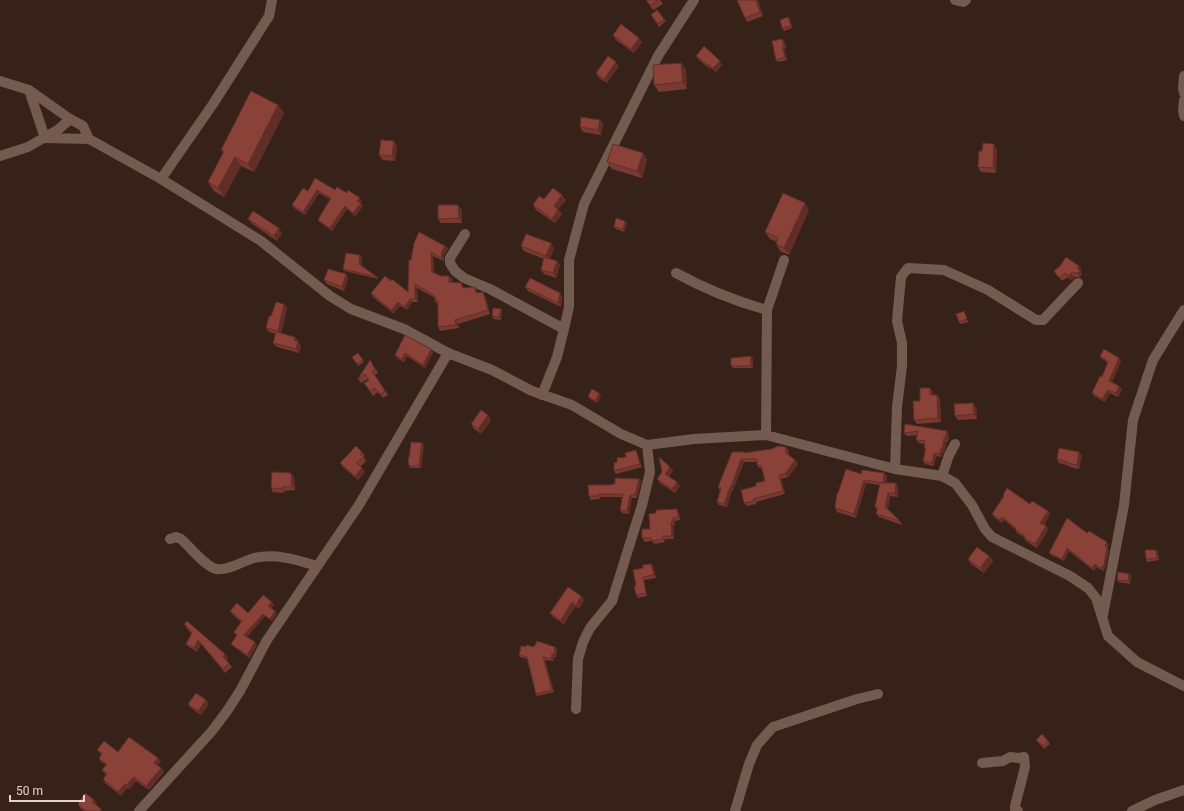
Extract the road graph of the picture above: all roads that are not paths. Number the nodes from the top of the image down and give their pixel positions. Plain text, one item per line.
1 (272, 0) edge
2 (694, 0) edge
3 (955, 0) edge
4 (966, 0) edge
5 (1184, 76) edge
6 (0, 81) edge
7 (29, 90) junction
8 (1184, 93) edge
9 (1184, 100) edge
10 (1184, 116) edge
11 (70, 119) junction
12 (45, 138) junction
13 (89, 139) junction
14 (0, 156) edge
15 (161, 179) junction
16 (465, 234) dead end
17 (784, 260) dead end
18 (676, 273) dead end
19 (1078, 283) dead end
20 (767, 310) junction
21 (1184, 310) edge
22 (564, 329) junction
23 (448, 353) junction
24 (542, 395) junction
25 (766, 435) junction
26 (955, 444) dead end
27 (647, 445) junction
28 (895, 469) junction
29 (942, 476) junction
30 (170, 539) dead end
31 (317, 566) junction
32 (1102, 617) junction
33 (1184, 686) edge
34 (878, 694) dead end
35 (576, 709) dead end
36 (982, 763) dead end
37 (1184, 790) edge
38 (139, 811) edge
39 (735, 811) edge
40 (1018, 811) edge
41 (1132, 811) edge

1 - 15 street
2 - 22 street
3 - 4 street
5 - 8 street
6 - 7 street
7 - 11 street
7 - 12 street
9 - 10 street
11 - 12 street
11 - 13 street
12 - 13 street
12 - 14 street
13 - 15 street
15 - 23 street
16 - 22 street
17 - 20 street
18 - 20 street
19 - 28 street
20 - 25 street
21 - 32 street
22 - 24 street
23 - 24 street
23 - 31 street
24 - 27 street
25 - 27 street
25 - 28 street
26 - 29 street
27 - 35 street
28 - 29 street
29 - 32 street
30 - 31 street
31 - 38 street
32 - 33 street
34 - 39 street
36 - 40 street
37 - 41 street

